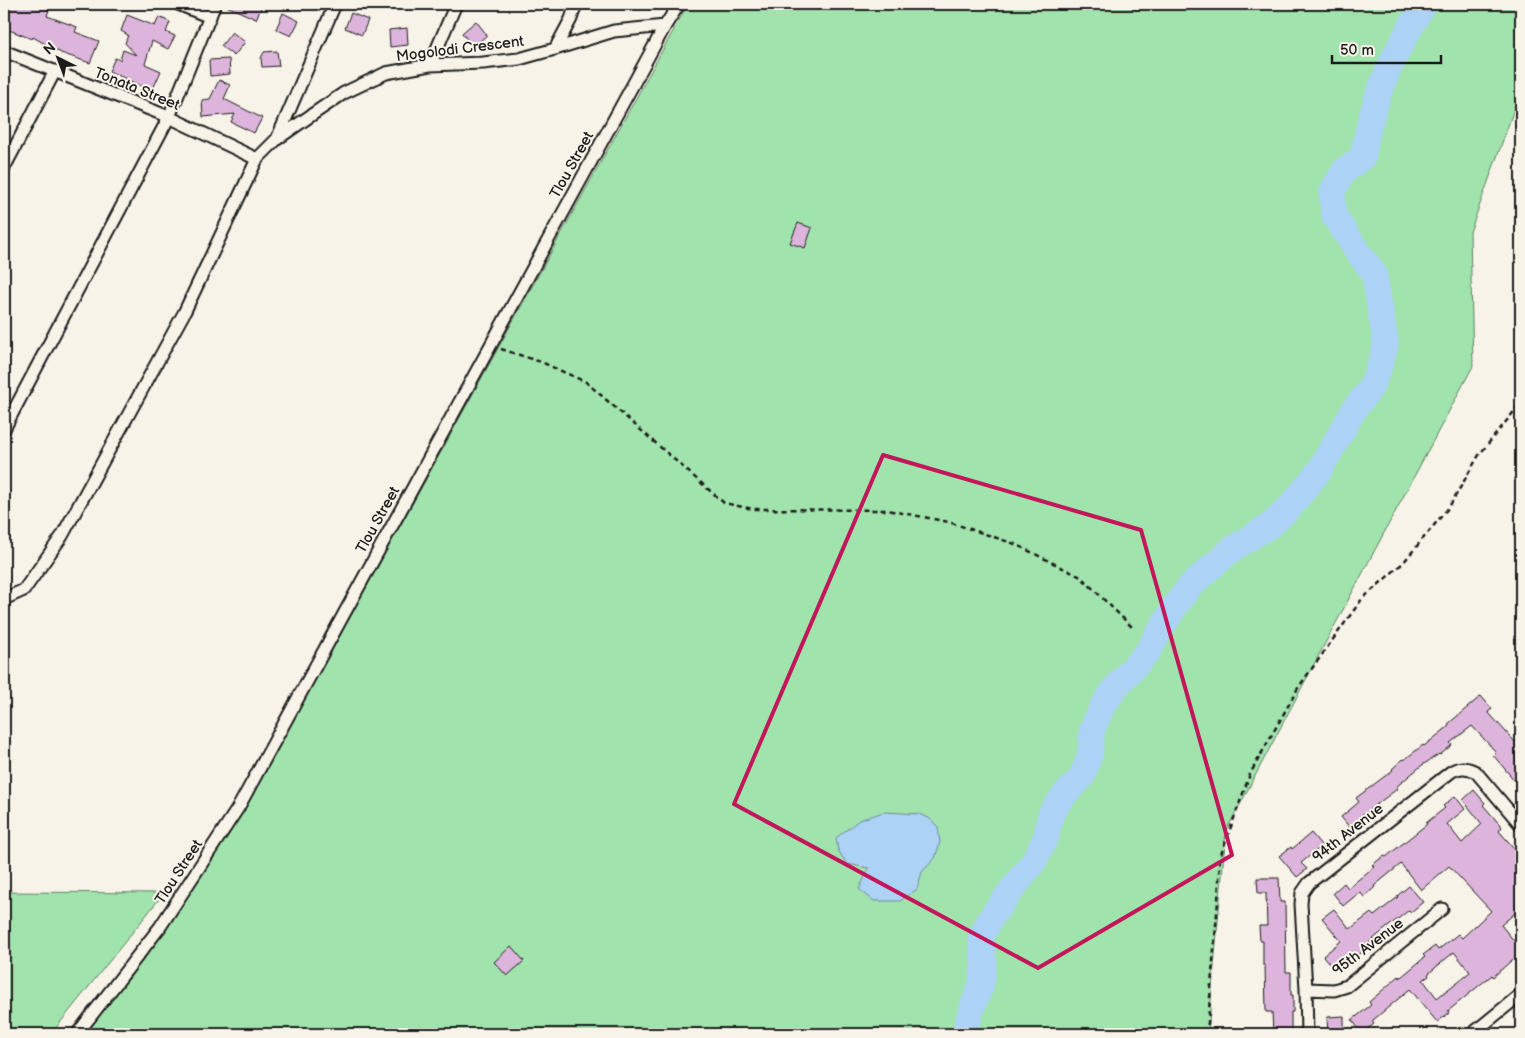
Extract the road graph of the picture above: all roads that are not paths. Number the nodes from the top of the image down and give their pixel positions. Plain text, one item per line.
1 (178, 4) edge
2 (215, 4) edge
3 (334, 4) edge
4 (456, 4) edge
5 (576, 4) edge
6 (679, 4) edge
7 (210, 17) junction
8 (665, 26) junction
9 (555, 49) junction
10 (4, 51) edge
11 (430, 65) junction
12 (55, 71) junction
13 (168, 117) junction
14 (277, 139) junction
15 (257, 159) junction
16 (4, 168) edge
17 (4, 429) edge
18 (4, 599) edge
19 (1521, 825) edge
20 (1442, 909) dead end
21 (1306, 989) junction
22 (1521, 994) edge
23 (77, 1034) edge
24 (1307, 1034) edge
25 (1472, 1034) edge

1 - 7 street
2 - 7 street
3 - 14 street, Mogolodi Crescent
4 - 11 street
5 - 9 street
6 - 8 street, Tlou Street
7 - 13 street
8 - 9 street, Mogolodi Crescent
8 - 23 street, Tlou Street
9 - 11 street, Mogolodi Crescent
10 - 12 street, Tonata Street
11 - 14 street, Mogolodi Crescent
12 - 13 street, Tonata Street
12 - 16 street
13 - 15 street, Tonata Street
13 - 17 street
14 - 15 street, Mogolodi Crescent
15 - 18 street, Mogolodi Crescent
19 - 21 street, 94th Avenue
20 - 21 street, 95th Avenue
21 - 24 street, 94th Avenue
22 - 25 street

